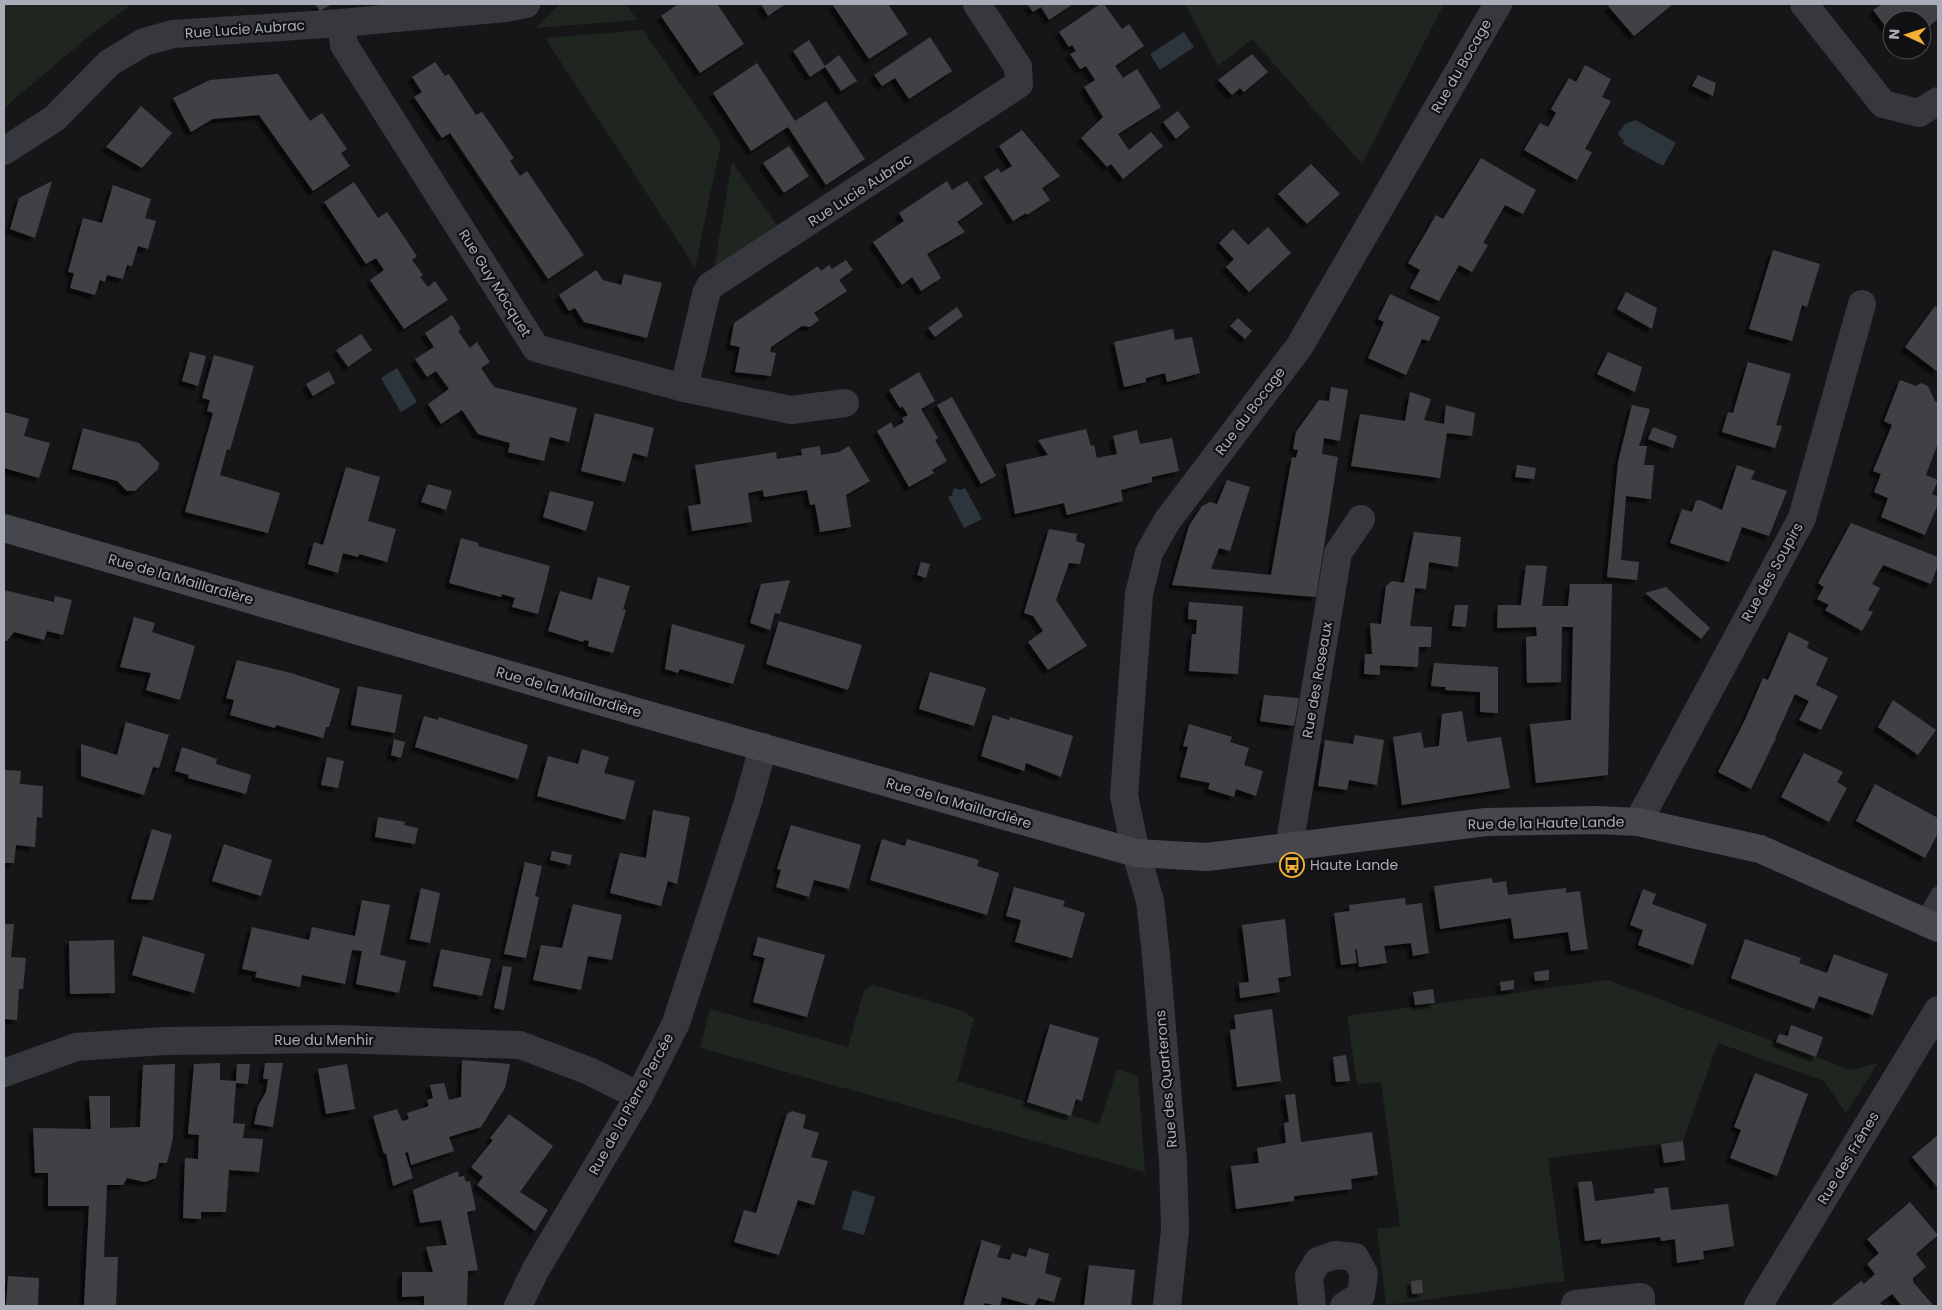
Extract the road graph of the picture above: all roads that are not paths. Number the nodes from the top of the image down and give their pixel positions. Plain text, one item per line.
1 (526, 4) edge
2 (977, 4) edge
3 (1498, 4) edge
4 (1804, 4) edge
5 (341, 23) junction
6 (1938, 101) edge
7 (4, 151) edge
8 (1862, 304) dead end
9 (684, 388) junction
10 (844, 403) dead end
11 (1361, 519) dead end
12 (4, 528) edge
13 (763, 747) junction
14 (1638, 822) junction
15 (1289, 847) junction
16 (1136, 854) junction
17 (1938, 894) edge
18 (1931, 924) edge
19 (1938, 1010) edge
20 (4, 1073) edge
21 (639, 1096) junction
22 (518, 1306) edge
23 (1167, 1306) edge
24 (1312, 1306) edge
25 (1344, 1306) edge
26 (1576, 1306) edge
27 (1642, 1306) edge
28 (1758, 1306) edge

1 - 5 street, Rue Lucie Aubrac
2 - 9 street, Rue Lucie Aubrac
3 - 16 street, Rue du Bocage
4 - 6 street
5 - 7 street, Rue Lucie Aubrac
5 - 9 street, Rue Guy Môcquet
8 - 14 street, Rue des Soupirs
9 - 10 street, Rue Guy Môcquet
11 - 15 street, Rue des Roseaux
12 - 13 street, Rue de la Maillardière
13 - 16 street, Rue de la Maillardière
13 - 21 street, Rue de la Pierre Percée
14 - 15 street, Rue de la Haute Lande
14 - 18 street, Rue de la Haute Lande
15 - 16 street, Rue de la Haute Lande
16 - 23 street, Rue des Quarterons
17 - 18 lane
19 - 28 street, Rue des Frênes
20 - 21 street, Rue du Menhir
21 - 22 street, Rue de la Pierre Percée
24 - 25 street
26 - 27 street

